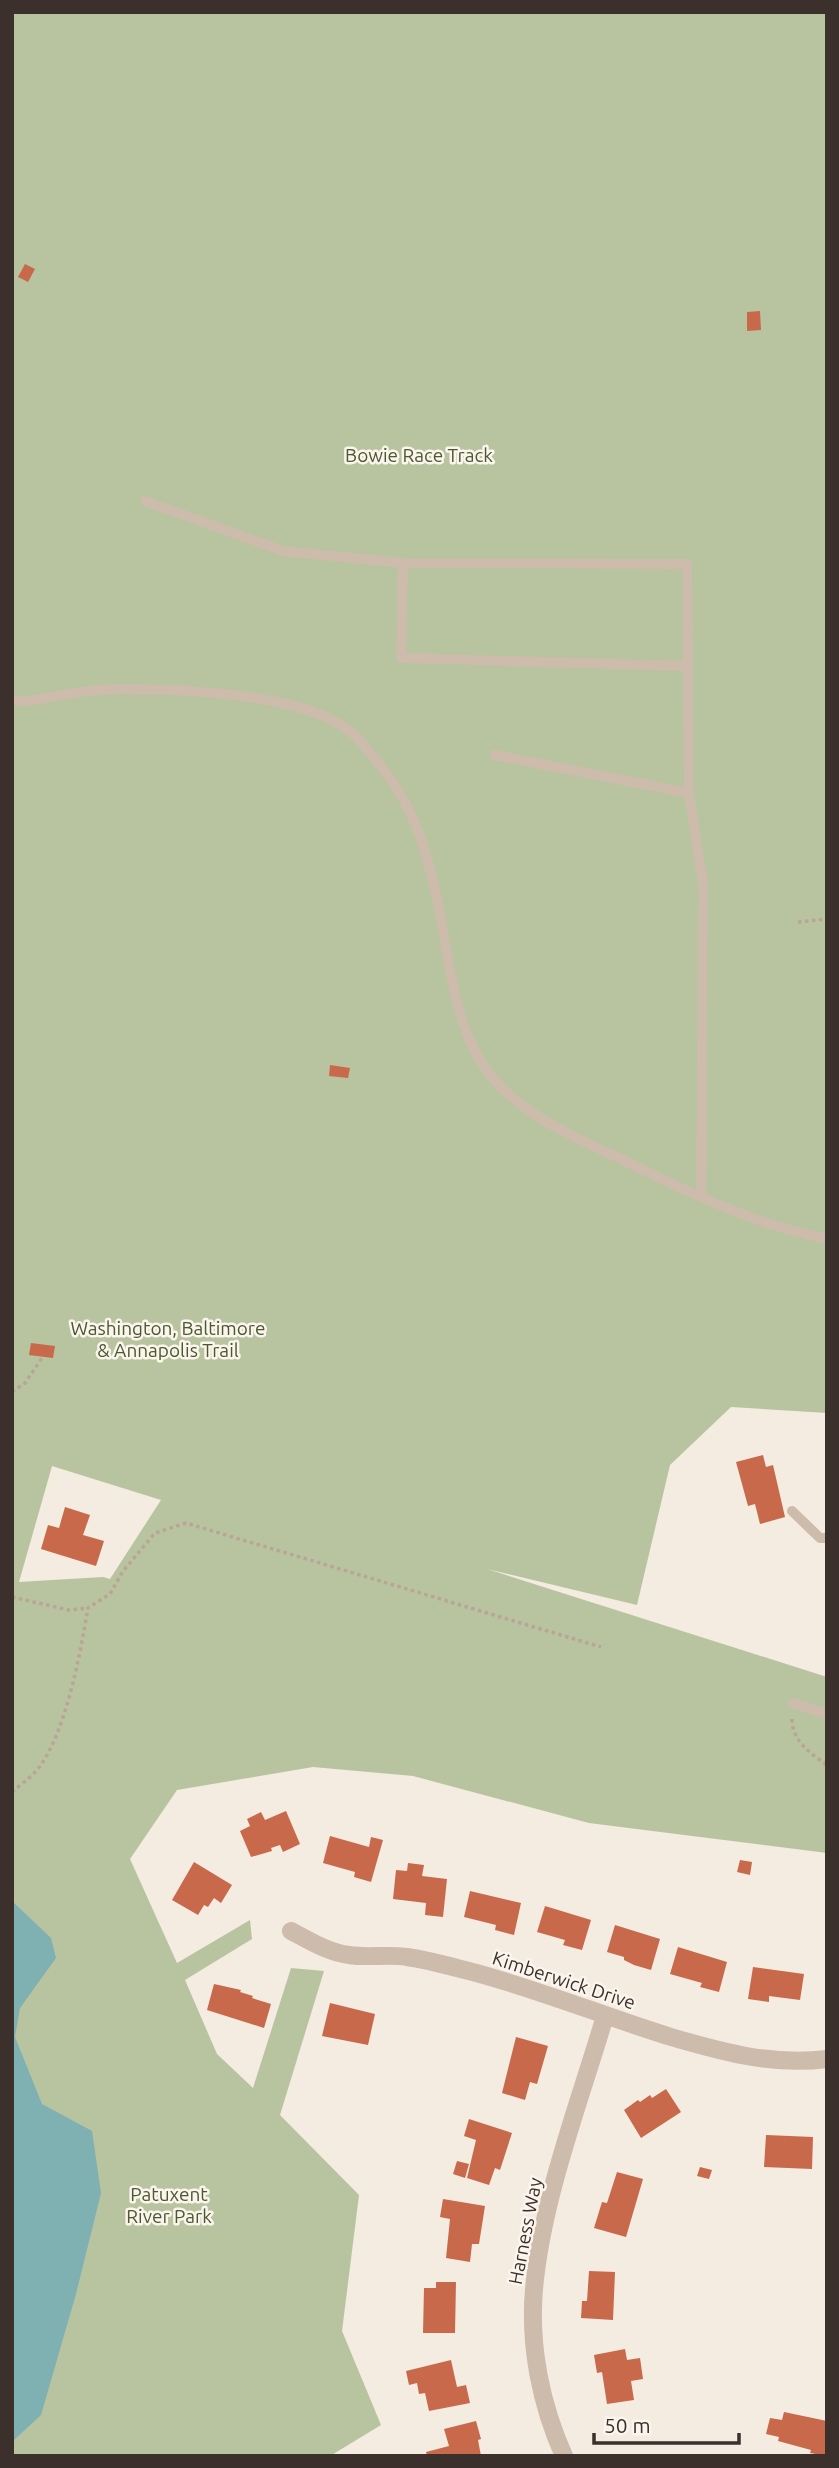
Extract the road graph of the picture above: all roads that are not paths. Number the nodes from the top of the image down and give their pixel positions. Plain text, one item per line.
1 (145, 501) dead end
2 (403, 563) junction
3 (686, 666) junction
4 (12, 700) edge
5 (495, 755) dead end
6 (689, 793) junction
7 (701, 1197) junction
8 (827, 1239) edge
9 (792, 1511) dead end
10 (827, 1538) edge
11 (793, 1703) road end
12 (827, 1714) edge
13 (291, 1931) dead end
14 (605, 2016) junction
15 (827, 2059) edge
16 (564, 2456) edge

1 - 2 lane
2 - 3 lane
2 - 3 lane
3 - 6 lane
4 - 7 lane
5 - 6 lane
6 - 7 lane
7 - 8 lane
9 - 10 lane
11 - 12 lane
13 - 14 street, Kimberwick Drive
14 - 15 street, Kimberwick Drive
14 - 16 street, Harness Way

